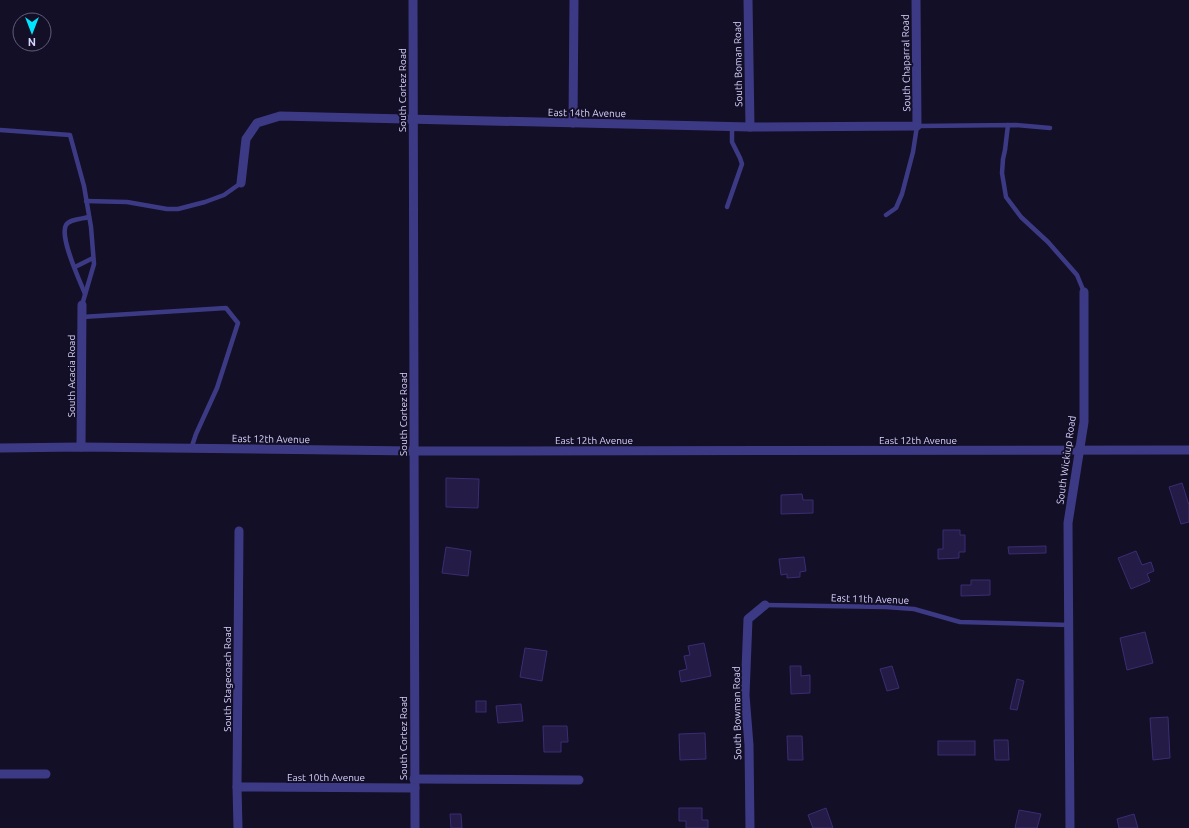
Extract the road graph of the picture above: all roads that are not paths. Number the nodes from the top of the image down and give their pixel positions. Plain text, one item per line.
1 (414, 0) edge
2 (574, 0) edge
3 (748, 0) edge
4 (916, 0) edge
5 (414, 119) junction
6 (573, 123) junction
7 (1008, 125) junction
8 (917, 126) junction
9 (732, 127) junction
10 (750, 127) junction
11 (1050, 128) dead end
12 (0, 130) edge
13 (241, 183) joint
14 (86, 201) junction
15 (727, 207) dead end
16 (886, 215) dead end
17 (89, 218) junction
18 (93, 258) junction
19 (75, 267) junction
20 (1084, 292) joint
21 (85, 294) junction
22 (82, 305) joint
23 (82, 317) junction
24 (81, 447) junction
25 (0, 448) edge
26 (191, 449) junction
27 (1080, 450) junction
28 (1189, 450) edge
29 (414, 451) junction
30 (239, 531) dead end
31 (765, 605) joint
32 (1069, 625) junction
33 (0, 774) edge
34 (46, 774) dead end
35 (579, 780) dead end
36 (414, 784) junction
37 (237, 787) junction
38 (238, 828) edge
39 (415, 828) edge
40 (750, 828) edge
41 (1070, 828) edge

1 - 5 street, South Cortez Road
2 - 6 street
3 - 10 street, South Boman Road
4 - 8 street, South Chaparral Road
5 - 6 street, East 14th Avenue
5 - 13 street, East 14th Avenue
5 - 29 street, South Cortez Road
6 - 9 street, East 14th Avenue
7 - 8 lane
7 - 11 lane
7 - 20 lane, South Wickiup Road
8 - 10 street, East 14th Avenue
8 - 16 lane
9 - 10 street, East 14th Avenue
9 - 15 lane
12 - 14 lane
13 - 14 lane
14 - 17 lane
17 - 18 lane
17 - 19 lane
18 - 19 lane
18 - 21 lane
19 - 21 lane
20 - 27 street, South Wickiup Road
21 - 22 lane
22 - 23 street, South Acacia Road
23 - 24 street, South Acacia Road
23 - 26 lane
24 - 25 street, East 12th Avenue
24 - 26 street, East 12th Avenue
26 - 29 street, East 12th Avenue
27 - 28 street, East 12th Avenue
27 - 29 street, East 12th Avenue
27 - 32 street, South Wickiup Road
29 - 36 street, South Cortez Road
30 - 37 street, South Stagecoach Road
31 - 32 lane, East 11th Avenue
31 - 40 street, South Bowman Road
32 - 41 street, South Wickiup Road
33 - 34 street
35 - 36 street, East 10th Avenue
36 - 37 street, East 10th Avenue
36 - 39 street, South Cortez Road
37 - 38 street, South Stagecoach Road

